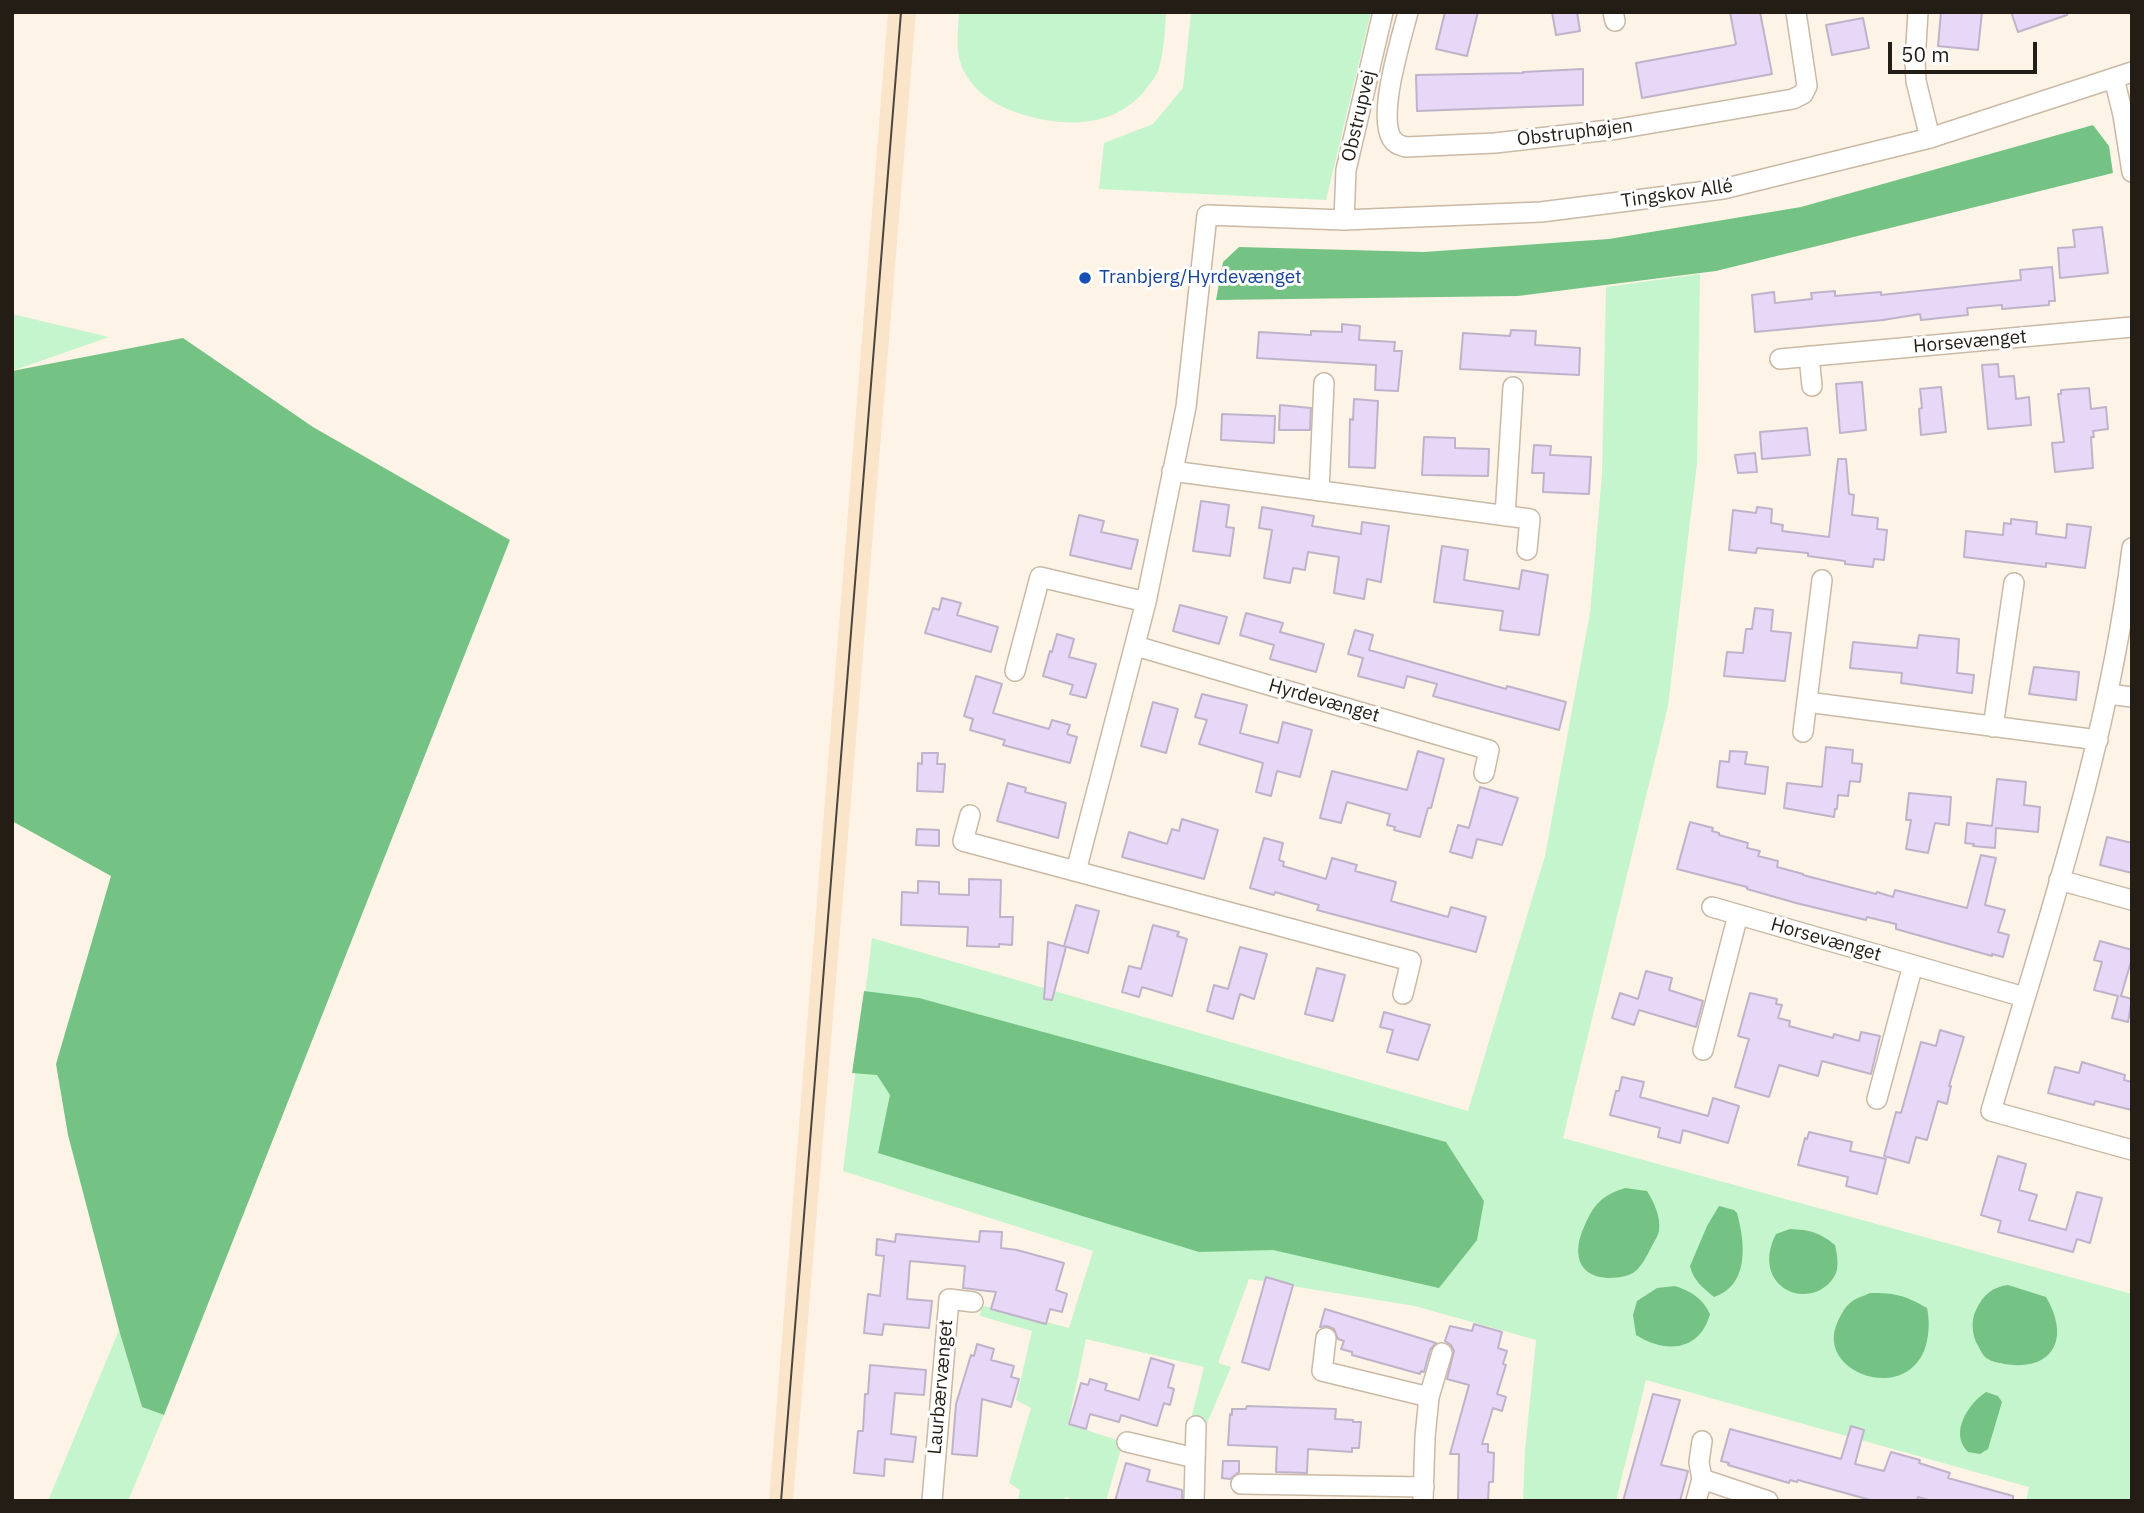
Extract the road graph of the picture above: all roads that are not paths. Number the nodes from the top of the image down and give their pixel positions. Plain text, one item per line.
1 (1383, 12) edge
2 (1408, 12) edge
3 (1796, 12) edge
4 (1918, 12) edge
5 (2123, 75) edge
6 (1930, 138) junction
7 (2132, 172) edge
8 (1344, 220) junction
9 (2132, 327) edge
10 (1809, 356) junction
11 (1780, 359) dead end
12 (1324, 383) dead end
13 (1812, 386) dead end
14 (1513, 387) dead end
15 (1172, 471) junction
16 (1319, 491) junction
17 (1505, 516) junction
18 (2132, 548) edge
19 (1527, 550) dead end
20 (1822, 580) dead end
21 (2014, 583) dead end
22 (1146, 603) junction
23 (1136, 646) junction
24 (1015, 671) dead end
25 (2108, 694) junction
26 (2132, 697) edge
27 (1807, 702) junction
28 (1993, 727) junction
29 (1804, 732) dead end
30 (2098, 740) junction
31 (1485, 773) dead end
32 (970, 816) dead end
33 (1076, 871) junction
34 (2059, 880) junction
35 (2132, 900) edge
36 (1712, 907) dead end
37 (1738, 915) junction
38 (1913, 965) junction
39 (1403, 994) dead end
40 (2024, 997) junction
41 (1703, 1050) dead end
42 (1877, 1099) dead end
43 (2132, 1150) edge
44 (973, 1302) dead end
45 (1326, 1338) dead end
46 (1442, 1353) dead end
47 (1429, 1397) junction
48 (1196, 1426) dead end
49 (1702, 1441) dead end
50 (1127, 1443) dead end
51 (1195, 1458) junction
52 (1702, 1479) junction
53 (1241, 1484) dead end
54 (1424, 1494) edge
55 (932, 1501) edge
56 (1194, 1501) edge
57 (1696, 1501) edge
58 (1768, 1501) edge

1 - 8 street, Obstrupvej
2 - 3 street, Obstruphøjen
4 - 6 street
5 - 6 street, Tingskov Allé
5 - 7 street
6 - 8 street, Tingskov Allé
8 - 15 street, Tingskov Allé
9 - 10 street, Horsevænget
10 - 11 street, Horsevænget
10 - 13 street
12 - 16 street
14 - 17 street
15 - 16 street
15 - 22 street
16 - 17 street
17 - 19 street
18 - 25 street
20 - 27 street
21 - 28 street
22 - 23 street
22 - 24 street
23 - 31 street, Hyrdevænget
23 - 33 street
25 - 26 street
25 - 30 street
27 - 28 street
27 - 29 street
28 - 30 street
30 - 34 street
32 - 33 street
33 - 39 street
34 - 35 street
34 - 40 street
36 - 37 street, Horsevænget
37 - 38 street, Horsevænget
37 - 41 street
38 - 40 street, Horsevænget
38 - 42 street
40 - 43 street
44 - 55 street, Laurbærvænget
45 - 47 street
46 - 47 street
47 - 54 street
48 - 51 street
49 - 52 street
50 - 51 street
51 - 56 street
52 - 57 street
52 - 58 street
53 - 54 street

